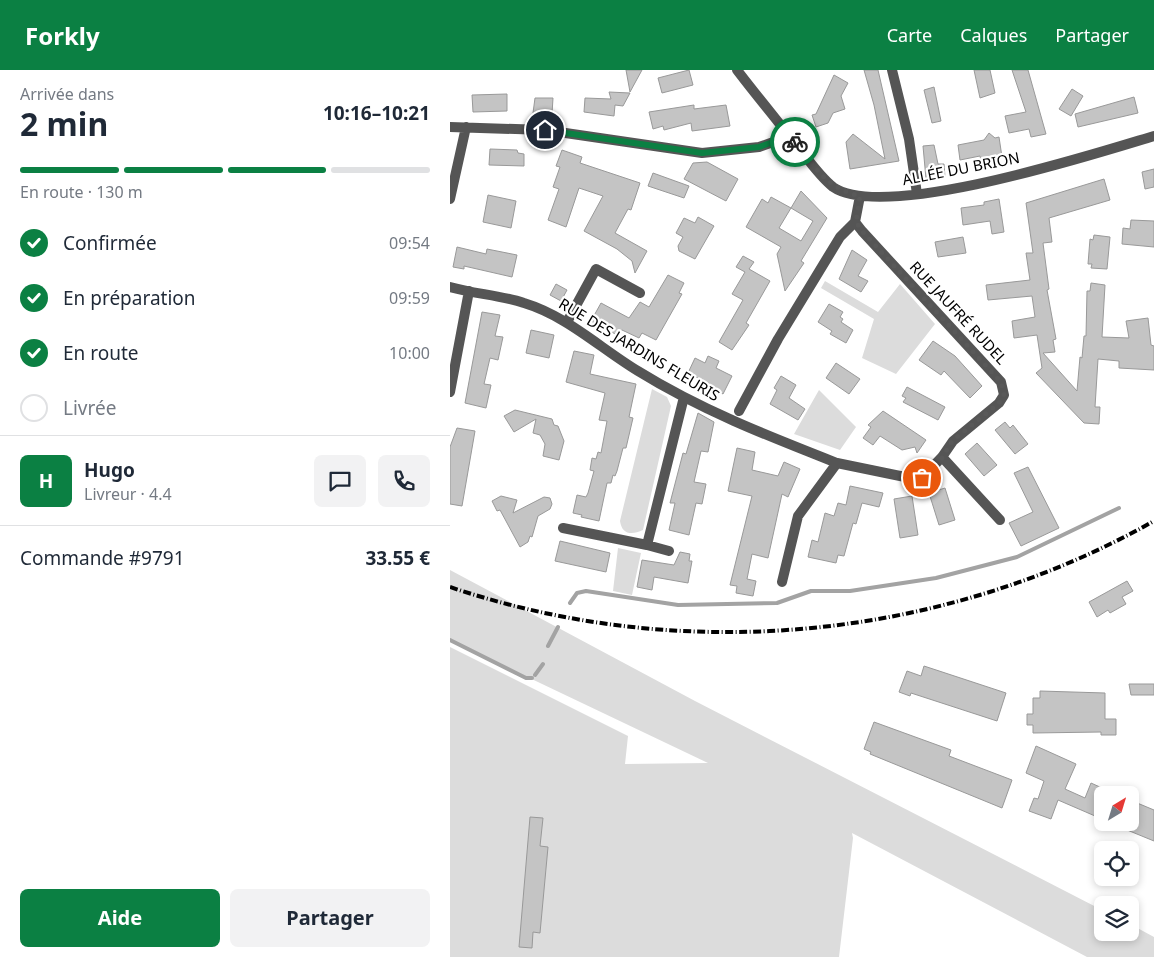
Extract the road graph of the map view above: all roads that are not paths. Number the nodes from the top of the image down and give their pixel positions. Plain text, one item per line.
1 (737, 70) edge
2 (892, 70) edge
3 (466, 126) junction
4 (450, 127) edge
5 (790, 136) junction
6 (1154, 136) edge
7 (917, 194) junction
8 (860, 196) junction
9 (450, 199) edge
10 (856, 222) junction
11 (450, 287) edge
12 (469, 291) junction
13 (640, 293) dead end
14 (567, 322) junction
15 (450, 392) edge
16 (684, 397) junction
17 (739, 411) dead end
18 (942, 458) junction
19 (837, 463) junction
20 (1000, 520) dead end
21 (563, 528) dead end
22 (647, 545) junction
23 (669, 551) dead end
24 (782, 582) dead end

1 - 5 street, ALLÉE DU BRION
2 - 7 street
3 - 4 street
3 - 5 street
3 - 9 street
5 - 8 street, ALLÉE DU BRION
6 - 7 street, ALLÉE DU BRION
7 - 8 street, ALLÉE DU BRION
8 - 10 street
10 - 17 street
10 - 18 street, RUE JAUFRÉ RUDEL
11 - 12 street, RUE DES JARDINS FLEURIS
12 - 14 street, RUE DES JARDINS FLEURIS
12 - 15 street
13 - 14 street
14 - 16 street, RUE DES JARDINS FLEURIS
16 - 19 street, RUE DES JARDINS FLEURIS
16 - 22 street
18 - 19 street, RUE JAUFRÉ RUDEL
18 - 20 street
19 - 24 street
21 - 22 street
22 - 23 street

